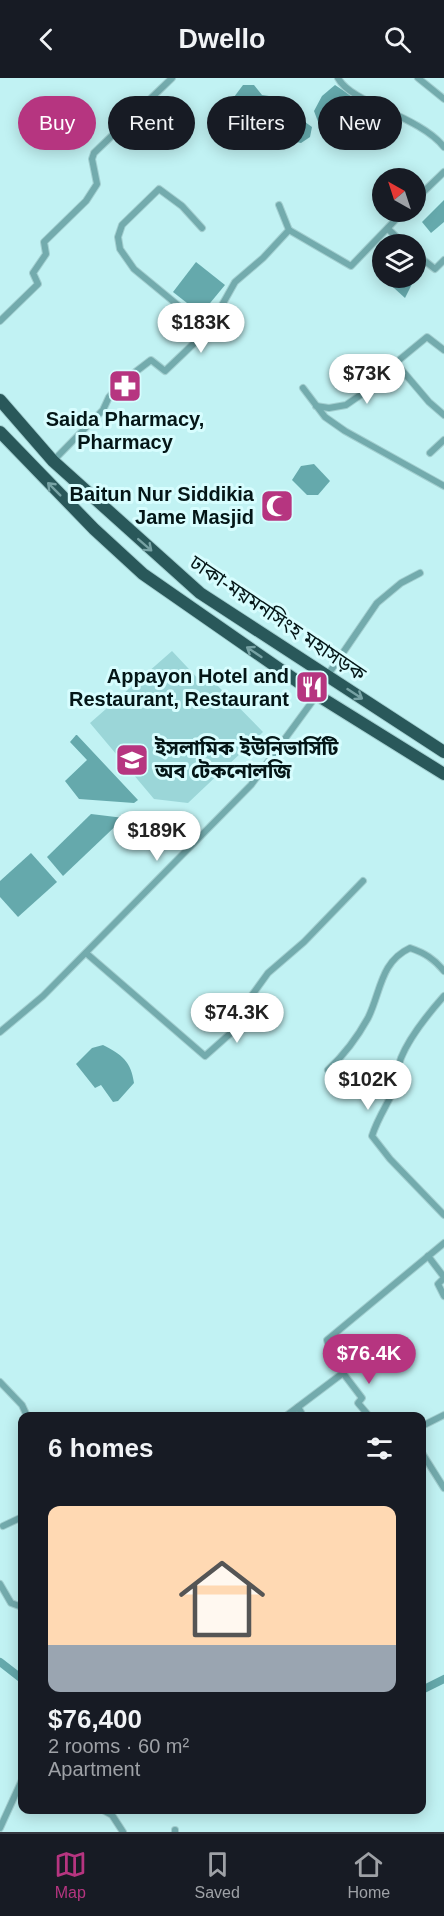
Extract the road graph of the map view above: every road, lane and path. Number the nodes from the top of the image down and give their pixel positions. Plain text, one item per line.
1 (171, 78) edge
2 (338, 78) edge
3 (418, 78) edge
4 (444, 99) edge
5 (444, 147) edge
6 (444, 172) edge
7 (426, 189) edge
8 (279, 205) dead end
9 (394, 222) edge
10 (202, 228) dead end
11 (388, 229) junction
12 (289, 230) junction
13 (393, 234) edge
14 (444, 260) edge
15 (426, 262) edge
16 (0, 321) edge
17 (208, 330) junction
18 (444, 350) edge
19 (396, 362) junction
20 (303, 388) dead end
21 (0, 400) edge
22 (315, 405) junction
23 (444, 415) edge
24 (0, 432) edge
25 (444, 440) edge
26 (430, 453) dead end
27 (53, 461) junction
28 (444, 486) edge
29 (420, 573) dead end
30 (327, 676) junction
31 (317, 695) junction
32 (444, 752) edge
33 (444, 774) edge
34 (363, 881) dead end
35 (86, 953) junction
36 (444, 971) edge
37 (444, 996) edge
38 (0, 1032) edge
39 (328, 1070) dead end
40 (444, 1215) edge
41 (444, 1243) edge
42 (428, 1256) junction
43 (444, 1278) edge
44 (444, 1296) edge
45 (343, 1373) junction
46 (0, 1382) edge
47 (298, 1407) junction
48 (25, 1412) edge
49 (291, 1412) edge
50 (301, 1412) edge
51 (366, 1412) edge
52 (444, 1415) edge
53 (426, 1424) edge
54 (426, 1459) edge
55 (444, 1488) edge
56 (18, 1519) edge
57 (3, 1526) dead end
58 (0, 1584) edge
59 (18, 1606) edge
60 (18, 1789) edge
61 (110, 1814) edge
62 (0, 1828) edge
63 (123, 1832) edge

1 - 16 street
2 - 5 street
3 - 4 street
6 - 7 street
8 - 12 street
9 - 11 street
10 - 17 street
11 - 12 street
11 - 13 street
12 - 17 street
14 - 15 street
17 - 27 street
18 - 19 street
19 - 22 street
19 - 23 street
20 - 22 street
21 - 27 highway, ঢাকা-ময়মনসিংহ মহাসড়ক
22 - 28 street
31 -> 24 highway
25 - 26 street
27 -> 30 highway, ঢাকা-ময়মনসিংহ মহাসড়ক
29 - 30 street
30 -> 32 highway, ঢাকা-ময়মনসিংহ মহাসড়ক
31 - 33 highway
31 - 35 street
34 - 35 street
35 - 38 street
36 - 39 street
37 - 40 street
41 - 42 street
42 - 43 street
42 - 45 street
43 - 44 street
45 - 47 street
45 - 51 street
46 - 48 street
47 - 49 street
47 - 50 street
52 - 53 street
54 - 55 street
56 - 57 street
58 - 59 street
60 - 62 street
61 - 63 street

